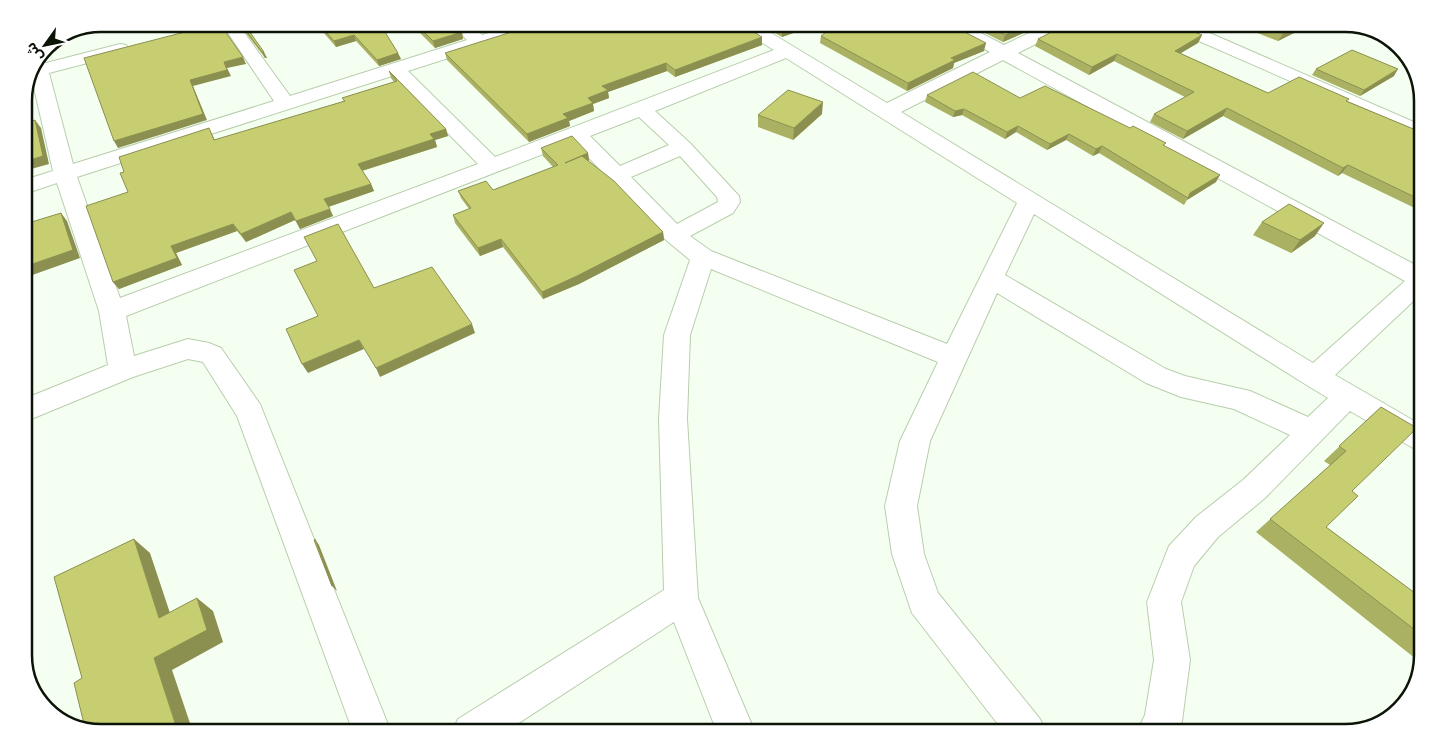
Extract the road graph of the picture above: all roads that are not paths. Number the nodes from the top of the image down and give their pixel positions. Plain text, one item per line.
1 (236, 32) edge
2 (468, 32) edge
3 (512, 32) edge
4 (757, 32) edge
5 (966, 32) edge
6 (1045, 32) edge
7 (1193, 32) edge
8 (480, 43) junction
9 (133, 46) edge
10 (788, 51) junction
11 (1004, 52) junction
12 (70, 61) edge
13 (396, 69) junction
14 (40, 71) edge
15 (285, 104) junction
16 (642, 109) junction
17 (885, 112) junction
18 (1414, 129) edge
19 (576, 133) junction
20 (683, 147) junction
21 (492, 166) junction
22 (64, 174) junction
23 (617, 174) junction
24 (33, 184) edge
25 (1030, 199) junction
26 (674, 235) junction
27 (703, 257) junction
28 (1414, 274) edge
29 (991, 278) junction
30 (1414, 287) edge
31 (112, 310) junction
32 (954, 357) junction
33 (123, 370) junction
34 (1315, 377) junction
35 (1348, 396) junction
36 (33, 407) edge
37 (1312, 432) junction
38 (1414, 435) edge
39 (681, 598) junction
40 (369, 724) edge
41 (484, 724) edge
42 (733, 724) edge
43 (1021, 724) edge
44 (1161, 724) edge

1 - 15 street
2 - 8 street
3 - 8 street
4 - 10 street
5 - 11 street
6 - 11 street
7 - 18 street
8 - 13 street
9 - 12 street
10 - 16 street
10 - 17 street
11 - 17 street
11 - 28 street
13 - 15 street
13 - 21 street
14 - 22 street
15 - 22 street
16 - 19 street
16 - 20 street
17 - 25 street
19 - 21 street
19 - 23 street
20 - 23 street
20 - 26 street
21 - 31 street
22 - 24 street
22 - 31 street
23 - 26 street
25 - 29 street
25 - 34 street
26 - 27 street
27 - 32 street
27 - 39 street
29 - 32 street
29 - 37 street
30 - 34 street
31 - 33 street
32 - 43 street
33 - 36 street
33 - 40 street
34 - 35 street
35 - 37 street
35 - 38 street
37 - 44 street
39 - 41 street
39 - 42 street

